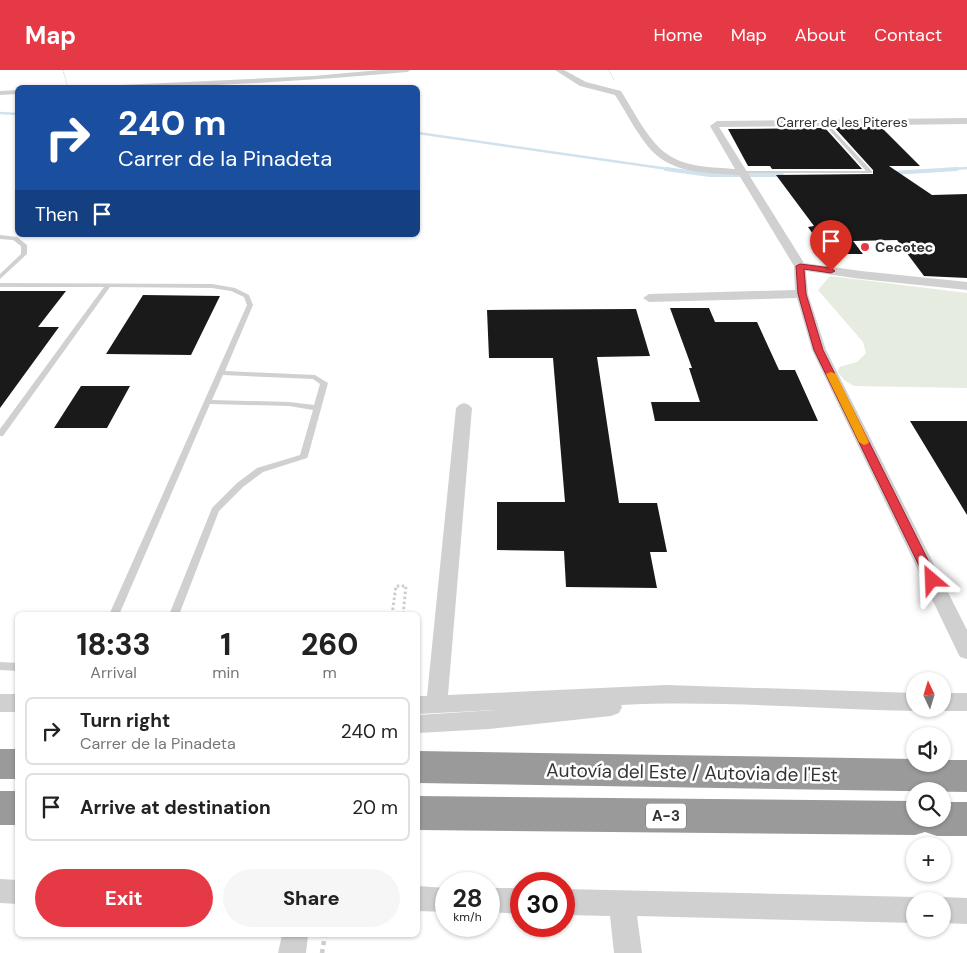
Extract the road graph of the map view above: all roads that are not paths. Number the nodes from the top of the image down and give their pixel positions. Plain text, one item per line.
1 (407, 70) edge
2 (559, 70) edge
3 (163, 85) edge
4 (15, 92) edge
5 (0, 93) edge
6 (967, 121) edge
7 (825, 122) junction
8 (743, 172) junction
9 (0, 237) edge
10 (800, 266) junction
11 (0, 277) edge
12 (0, 285) edge
13 (108, 286) junction
14 (967, 286) edge
15 (802, 294) junction
16 (649, 298) dead end
17 (221, 373) junction
18 (208, 402) junction
19 (318, 408) junction
20 (464, 408) dead end
21 (0, 434) edge
22 (115, 612) edge
23 (175, 612) edge
24 (967, 651) edge
25 (0, 666) edge
26 (15, 667) edge
27 (819, 700) junction
28 (0, 702) edge
29 (906, 702) edge
30 (951, 702) edge
31 (967, 702) edge
32 (15, 703) edge
33 (428, 705) edge
34 (420, 724) edge
35 (0, 764) edge
36 (15, 764) edge
37 (420, 768) edge
38 (967, 776) edge
39 (0, 808) edge
40 (15, 808) edge
41 (420, 813) edge
42 (906, 818) edge
43 (951, 819) edge
44 (967, 819) edge
45 (0, 891) edge
46 (15, 892) edge
47 (420, 900) edge
48 (435, 900) edge
49 (575, 902) edge
50 (622, 902) junction
51 (906, 910) edge
52 (951, 910) edge
53 (967, 911) edge
54 (295, 937) edge
55 (292, 953) edge
56 (628, 953) edge

1 - 3 street
2 - 8 street
4 - 5 street
6 - 7 street, Carrer de les Piteres
7 - 8 street, Carrer de les Piteres
7 - 8 lane
8 - 10 street
9 - 11 lane
10 - 14 street
10 - 15 street
12 - 13 lane
13 - 17 lane
13 - 21 lane
15 - 16 street
15 - 24 street
17 - 18 lane
17 - 19 lane
18 - 19 lane
18 - 22 lane
19 - 23 lane
20 - 33 street
25 - 26 lane
27 - 29 street
27 - 33 street
27 - 34 street
28 - 32 street
30 - 31 street
35 - 36 highway
37 - 38 highway, Autovía del Este / Autovia de l'Est
39 - 40 highway
41 - 42 highway, A-3
43 - 44 highway
45 - 46 street
47 - 48 street
49 - 50 street
50 - 51 street
50 - 56 street
52 - 53 street
54 - 55 street

